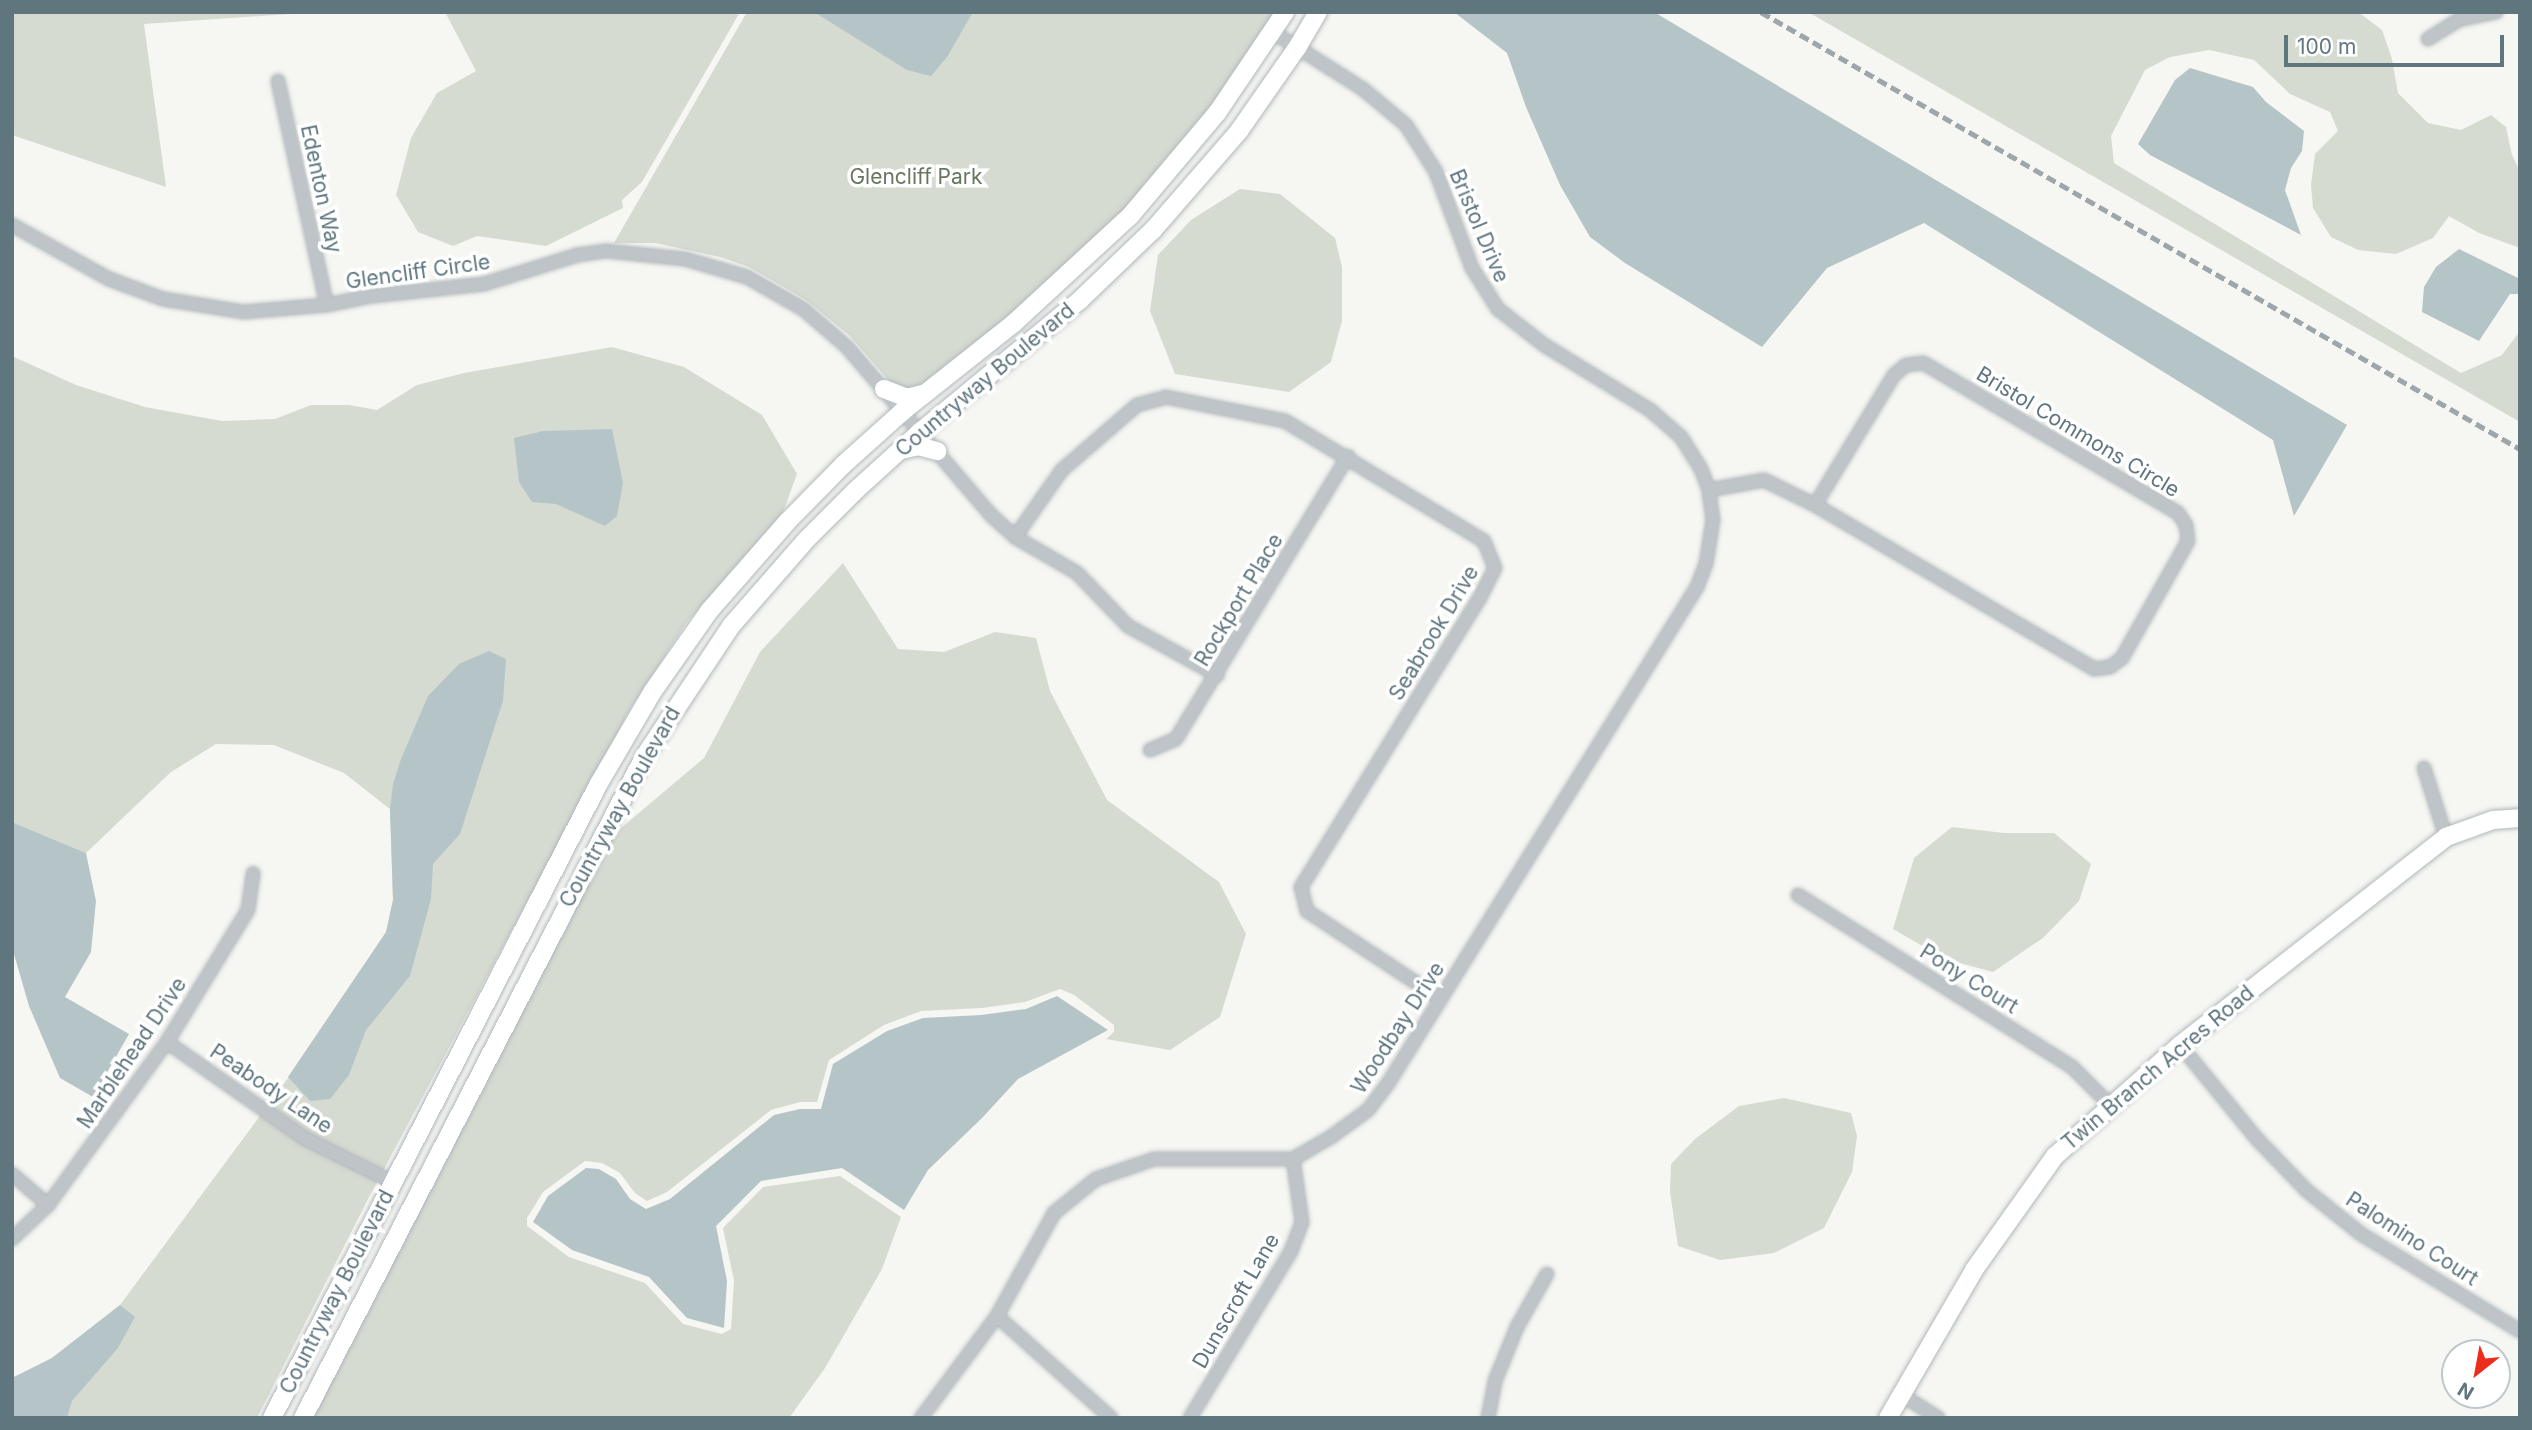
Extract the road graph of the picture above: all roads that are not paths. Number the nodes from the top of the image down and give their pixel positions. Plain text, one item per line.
1 (1285, 12) edge
2 (1318, 12) edge
3 (2496, 12) edge
4 (1273, 32) junction
5 (2428, 39) dead end
6 (1297, 48) junction
7 (278, 81) dead end
8 (12, 225) edge
9 (327, 305) junction
10 (1032, 307) junction
11 (884, 389) junction
12 (928, 391) junction
13 (943, 413) junction
14 (912, 421) junction
15 (880, 432) junction
16 (937, 451) junction
17 (898, 452) junction
18 (1348, 456) junction
19 (1709, 490) junction
20 (1815, 505) junction
21 (1016, 537) junction
22 (806, 540) junction
23 (1217, 675) junction
24 (1150, 750) dead end
25 (2424, 768) dead end
26 (2520, 818) edge
27 (2446, 836) junction
28 (253, 873) dead end
29 (1798, 895) dead end
30 (1441, 999) junction
31 (167, 1042) junction
32 (2180, 1045) junction
33 (2112, 1107) junction
34 (1293, 1159) junction
35 (12, 1174) edge
36 (393, 1182) junction
37 (417, 1194) junction
38 (48, 1205) junction
39 (12, 1239) edge
40 (1547, 1274) dead end
41 (997, 1316) junction
42 (2520, 1331) edge
43 (1902, 1395) junction
44 (272, 1418) edge
45 (303, 1418) edge
46 (921, 1418) edge
47 (1111, 1418) edge
48 (1190, 1418) edge
49 (1488, 1418) edge
50 (1888, 1418) edge
51 (1938, 1418) edge

1 - 4 street, Countryway Boulevard
2 - 6 street, Countryway Boulevard
3 - 5 street
4 - 6 street, Bristol Drive
4 - 10 street, Countryway Boulevard
6 - 13 street, Countryway Boulevard
6 - 19 street, Bristol Drive
7 - 9 street, Edenton Way
8 - 9 street, Glencliff Circle
9 - 11 street, Glencliff Circle
10 - 12 street, Countryway Boulevard
10 - 14 street
11 - 12 street
11 - 14 street, Glencliff Circle
11 - 15 street
12 - 14 street, Countryway Boulevard
13 - 14 street, Countryway Boulevard
13 - 16 street
14 - 15 street, Countryway Boulevard
14 - 16 street, Glencliff Circle
14 - 17 street, Countryway Boulevard
14 - 22 street
15 - 36 street, Countryway Boulevard
16 - 17 street
16 - 21 street, Glencliff Circle
17 - 22 street, Countryway Boulevard
18 - 21 street, Seabrook Drive
18 - 23 street, Rockport Place
18 - 30 street, Seabrook Drive
19 - 20 street, Bristol Commons Circle
19 - 30 street, Woodbay Drive
20 - 20 street, Bristol Commons Circle
21 - 23 street, Glencliff Circle
22 - 37 street, Countryway Boulevard
23 - 24 street, Rockport Place
25 - 27 street
26 - 27 street, Twin Branch Acres Road
27 - 32 street, Twin Branch Acres Road
28 - 31 street, Marblehead Drive
29 - 33 street, Pony Court
30 - 34 street, Woodbay Drive
31 - 36 street, Peabody Lane
31 - 38 street, Marblehead Drive
32 - 33 street, Twin Branch Acres Road
32 - 42 street, Palomino Court
33 - 43 street, Twin Branch Acres Road
34 - 41 street
34 - 48 street, Dunscroft Lane
35 - 38 street
36 - 37 street
36 - 44 street, Countryway Boulevard
37 - 45 street, Countryway Boulevard
38 - 39 street, Marblehead Drive
40 - 49 street
41 - 46 street
41 - 47 street
43 - 50 street, Twin Branch Acres Road
43 - 51 street

